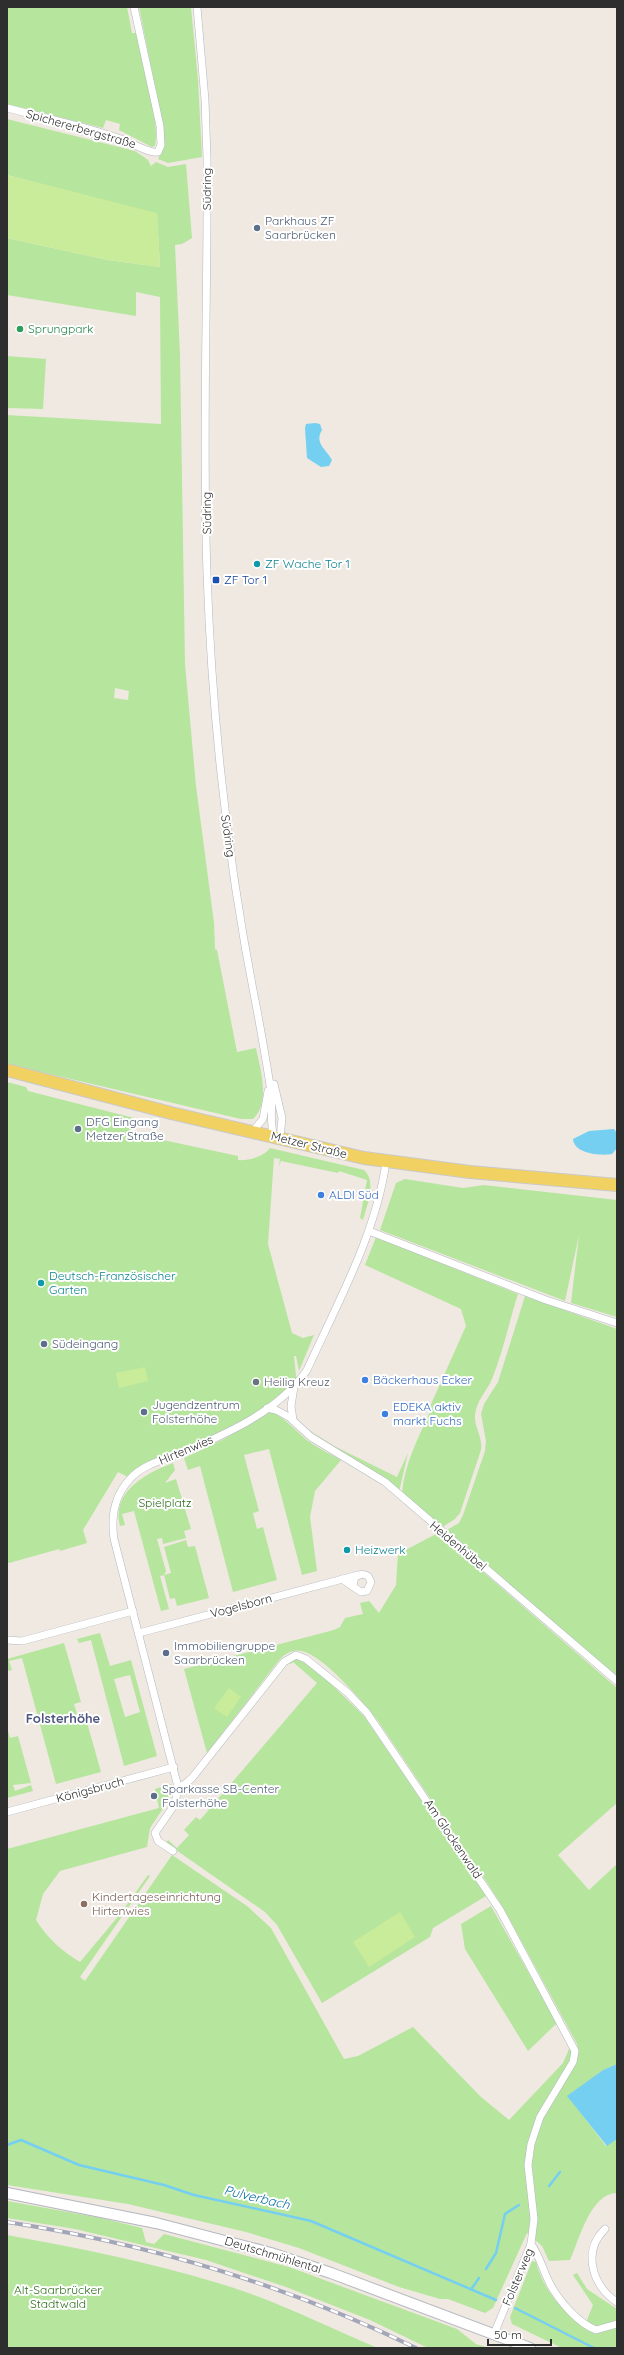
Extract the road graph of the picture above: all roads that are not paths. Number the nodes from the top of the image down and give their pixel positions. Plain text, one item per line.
1 (134, 7) edge
2 (197, 7) edge
3 (7, 108) edge
4 (258, 1016) junction
5 (7, 1070) edge
6 (269, 1080) junction
7 (252, 1132) junction
8 (277, 1137) junction
9 (386, 1162) junction
10 (617, 1185) edge
11 (369, 1231) junction
12 (617, 1323) edge
13 (294, 1387) junction
14 (267, 1408) junction
15 (293, 1420) junction
16 (358, 1575) junction
17 (342, 1579) junction
18 (353, 1585) junction
19 (133, 1611) junction
20 (139, 1633) junction
21 (7, 1640) edge
22 (617, 1681) edge
23 (174, 1767) junction
24 (178, 1787) junction
25 (7, 1812) edge
26 (173, 1851) dead end
27 (7, 2193) edge
28 (534, 2219) joint
29 (605, 2229) dead end
30 (532, 2244) junction
31 (617, 2302) edge
32 (617, 2324) edge
33 (494, 2334) junction
34 (530, 2348) edge

1 - 3 street, Spichererbergstraße
2 - 4 street, Südring
4 - 6 street, Südring
4 - 8 street, Südring
5 - 7 main road, Metzer Straße
6 - 7 street, Südring
6 - 8 street, Südring
7 - 8 main road, Metzer Straße
8 - 9 main road, Metzer Straße
9 - 10 main road, Metzer Straße
9 - 11 street, Hirtenwies
11 - 12 street
11 - 13 street, Hirtenwies
13 - 14 street, Hirtenwies
13 - 15 street
14 - 15 street, Heidenhübel
14 - 19 street, Hirtenwies
15 - 22 street, Heidenhübel
16 - 17 street, Vogelsborn
16 - 18 street
16 - 18 street
17 - 18 street
17 - 20 street, Vogelsborn
19 - 20 street, Hirtenwies
19 - 21 street
20 - 23 street, Hirtenwies
23 - 24 street, Hirtenwies
23 - 25 street, Königsbruch
24 - 26 street
24 - 28 street, Am Glockenwald
27 - 33 main road, Deutschmühlental
28 - 30 street, Folsterweg
29 - 31 street
30 - 32 street
30 - 33 street, Folsterweg
33 - 34 main road, Deutschmühlental

